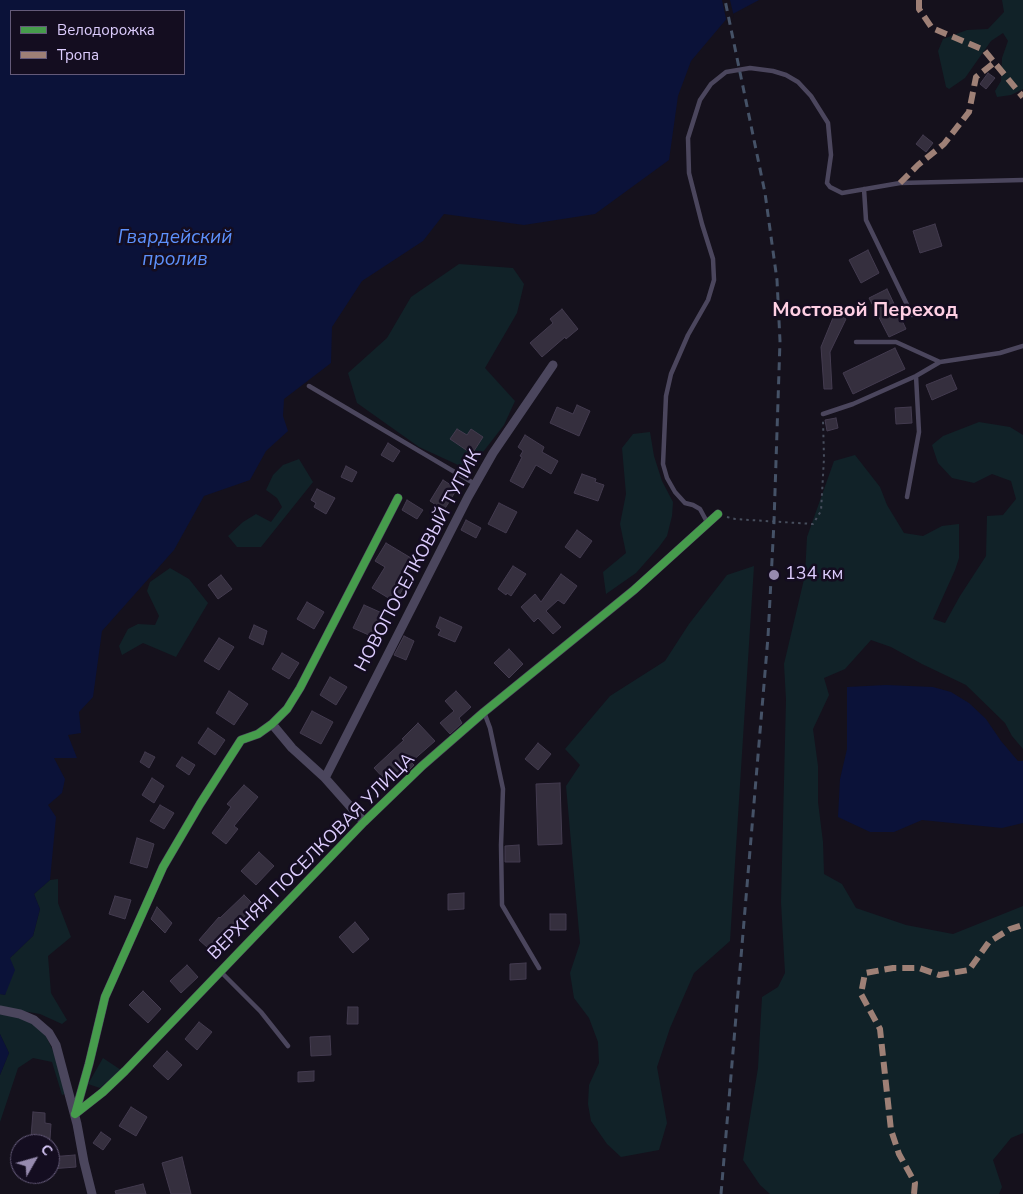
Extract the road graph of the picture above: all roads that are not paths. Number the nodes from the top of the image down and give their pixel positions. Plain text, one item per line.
1 (1023, 180) edge
2 (864, 190) junction
3 (912, 315) dead end
4 (856, 342) dead end
5 (1023, 346) edge
6 (940, 362) junction
7 (553, 365) dead end
8 (916, 376) junction
9 (309, 386) dead end
10 (823, 414) road end
11 (475, 484) junction
12 (907, 497) dead end
13 (398, 498) dead end
14 (718, 514) road end
15 (708, 522) junction
16 (484, 712) junction
17 (272, 724) junction
18 (325, 778) junction
19 (364, 822) junction
20 (539, 968) dead end
21 (220, 971) junction
22 (0, 1010) edge
23 (288, 1046) dead end
24 (75, 1114) junction
25 (92, 1194) edge

1 - 2 lane
2 - 3 lane
2 - 15 lane
4 - 6 lane
5 - 6 lane
6 - 8 lane
7 - 11 street, НОВОПОСЕЛКОВЫЙ ТУПИК
8 - 10 lane
8 - 12 lane
9 - 11 lane
11 - 18 street, НОВОПОСЕЛКОВЫЙ ТУПИК
13 - 17 street
14 - 15 street, ВЕРХНЯЯ ПОСЕЛКОВАЯ УЛИЦА
15 - 16 street, ВЕРХНЯЯ ПОСЕЛКОВАЯ УЛИЦА
16 - 19 street, ВЕРХНЯЯ ПОСЕЛКОВАЯ УЛИЦА
16 - 20 lane
17 - 18 street
17 - 24 street
18 - 19 street
19 - 21 street, ВЕРХНЯЯ ПОСЕЛКОВАЯ УЛИЦА
21 - 23 lane
21 - 24 street, ВЕРХНЯЯ ПОСЕЛКОВАЯ УЛИЦА
22 - 24 street
24 - 25 street

